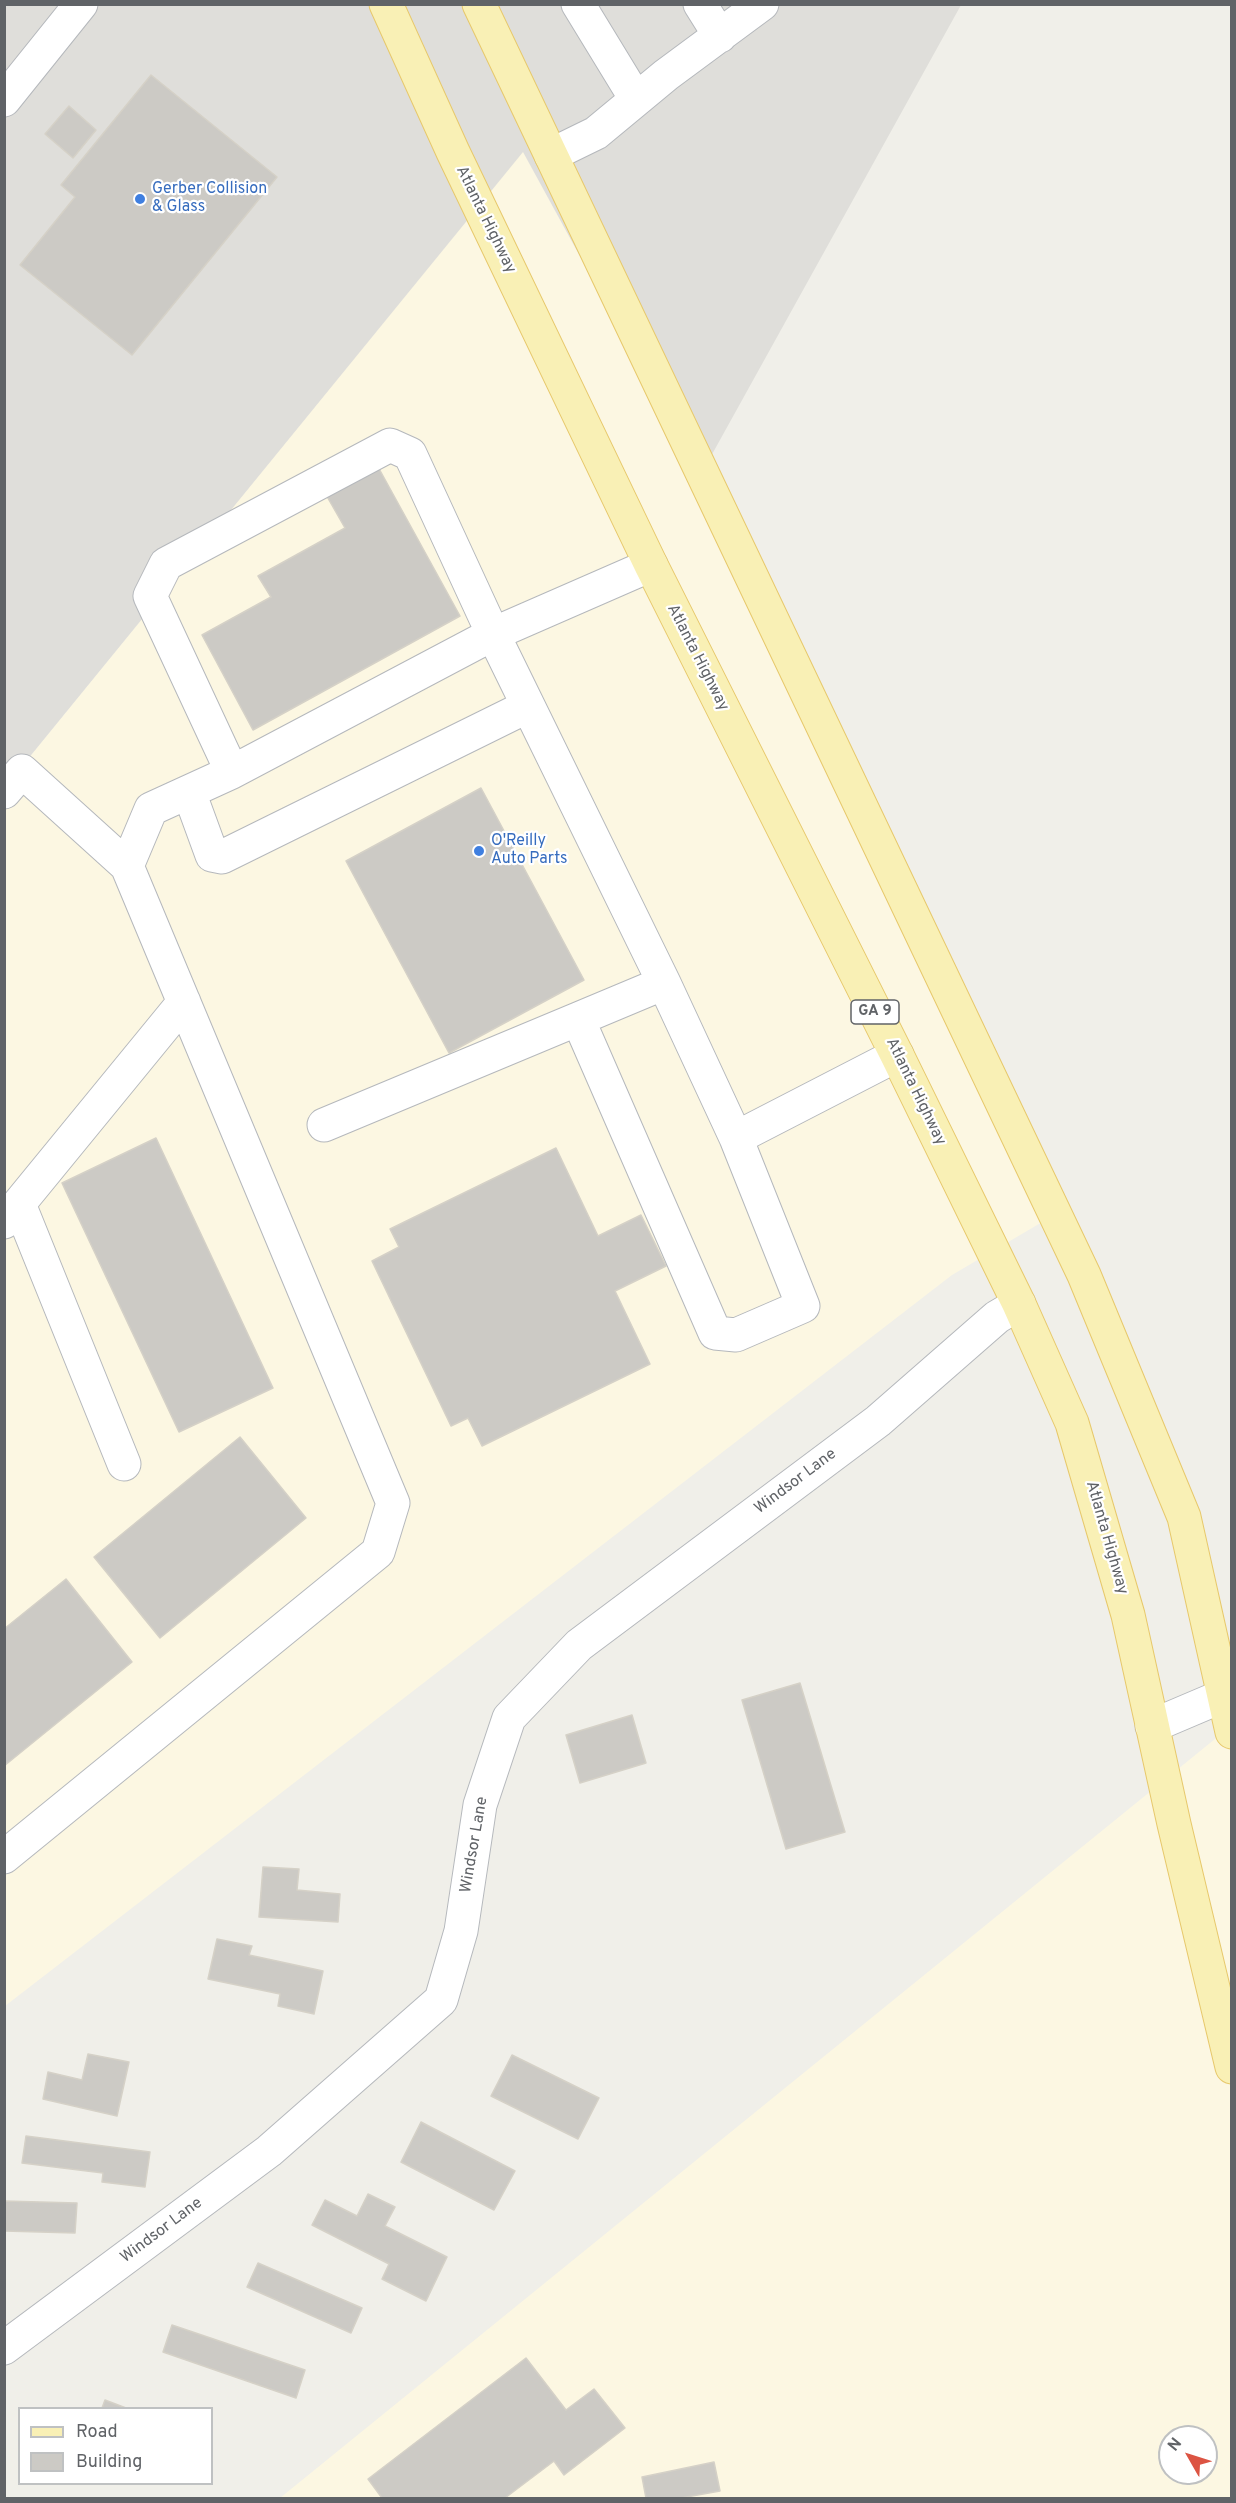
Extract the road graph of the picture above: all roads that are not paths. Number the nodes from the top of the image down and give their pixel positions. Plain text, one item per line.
1 (81, 4) edge
2 (386, 4) edge
3 (479, 4) edge
4 (578, 4) edge
5 (700, 4) edge
6 (762, 4) edge
7 (720, 36) junction
8 (636, 99) junction
9 (4, 100) edge
10 (551, 155) junction
11 (651, 566) junction
12 (493, 634) junction
13 (528, 706) junction
14 (232, 772) junction
15 (4, 792) edge
16 (189, 792) junction
17 (127, 866) junction
18 (664, 983) junction
19 (184, 1002) junction
20 (578, 1019) junction
21 (897, 1055) junction
22 (324, 1125) dead end
23 (736, 1138) junction
24 (12, 1213) edge
25 (1019, 1304) junction
26 (124, 1464) dead end
27 (1227, 1693) edge
28 (1152, 1726) junction
29 (1232, 1732) edge
30 (4, 1857) edge
31 (1232, 2067) edge
32 (4, 2348) edge

1 - 9 street
2 - 11 main road, Atlanta Highway / GA 9
3 - 10 main road
4 - 8 street
5 - 7 street
6 - 7 street
7 - 8 street
8 - 10 street
10 - 27 main road
11 - 12 street
11 - 21 main road, Atlanta Highway / GA 9
12 - 13 street
12 - 14 street
12 - 14 street
13 - 16 street
13 - 18 street
14 - 16 street
15 - 17 street
16 - 17 street
17 - 19 street
18 - 20 street
18 - 23 street
19 - 24 street
19 - 30 street
20 - 22 street
20 - 23 street
21 - 23 street
21 - 25 main road, Atlanta Highway / GA 9
24 - 26 street
25 - 28 main road, Atlanta Highway / GA 9
25 - 32 street, Windsor Lane
27 - 28 street
27 - 29 main road
28 - 31 main road, Atlanta Highway / GA 9

